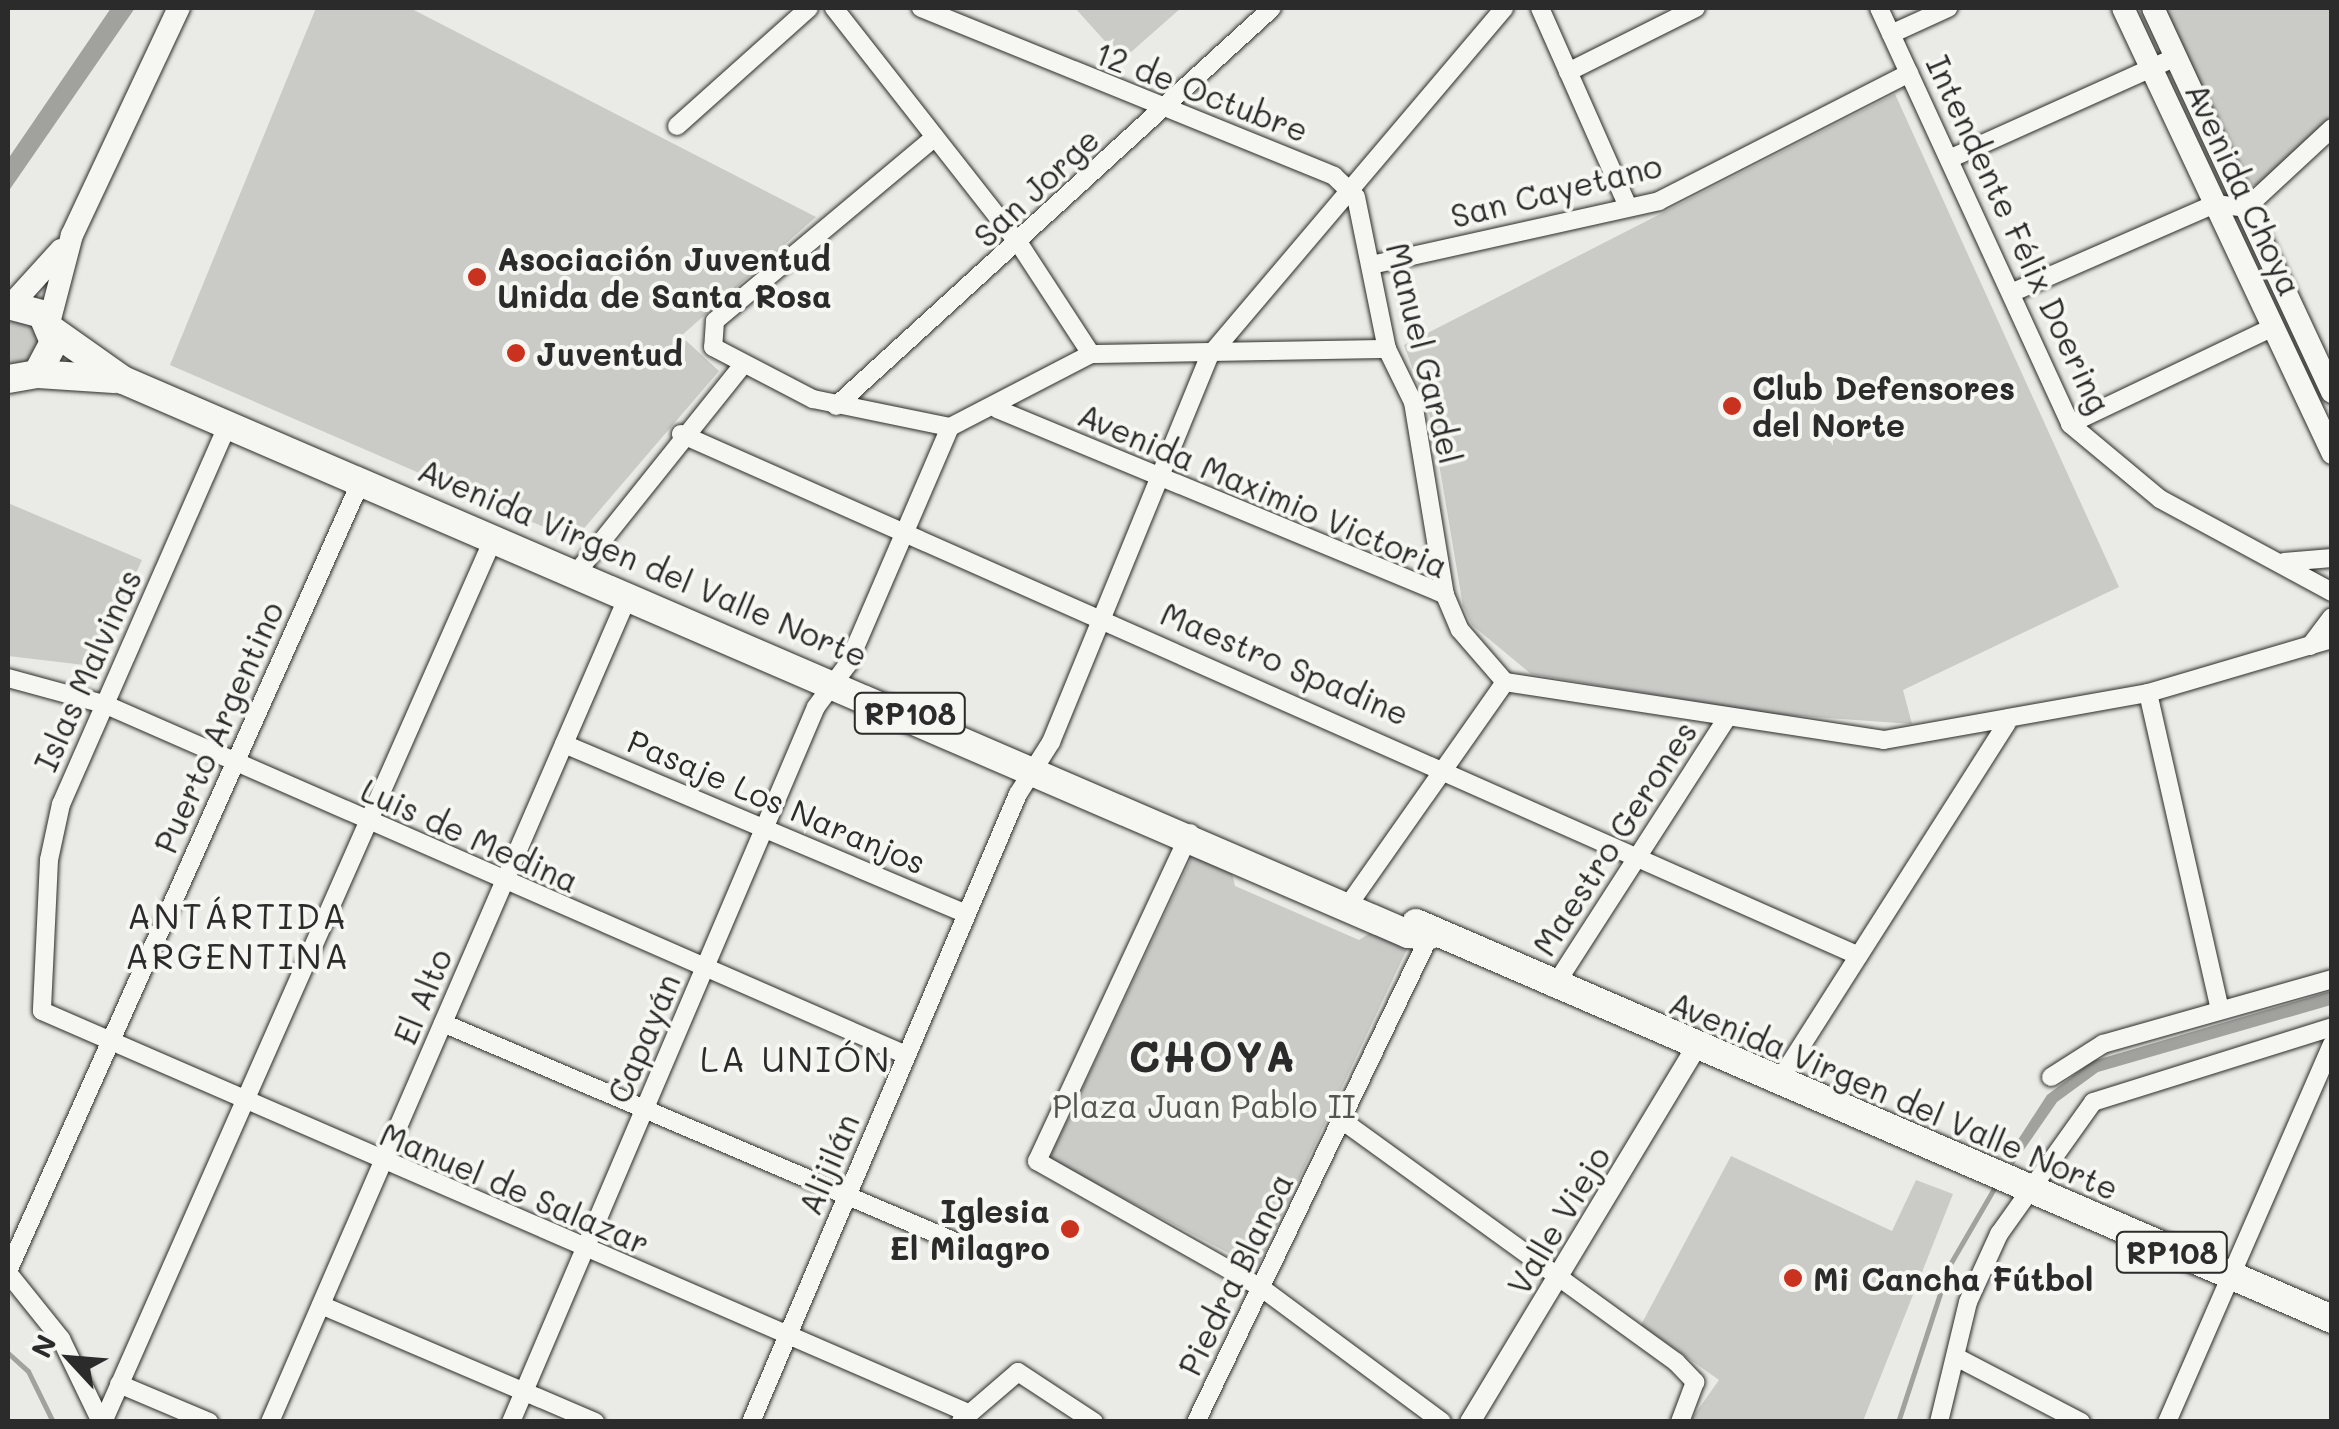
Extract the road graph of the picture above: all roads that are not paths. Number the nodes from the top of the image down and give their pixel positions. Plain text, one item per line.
1 (179, 8) edge
2 (809, 8) edge
3 (834, 8) edge
4 (921, 8) edge
5 (1272, 8) edge
6 (1504, 8) edge
7 (1540, 8) edge
8 (1696, 8) edge
9 (1880, 8) edge
10 (1948, 8) edge
11 (2124, 8) edge
12 (2152, 8) edge
13 (1892, 34) junction
14 (2176, 57) junction
15 (2152, 68) junction
16 (1568, 72) junction
17 (1909, 72) junction
18 (1168, 105) junction
19 (677, 126) dead end
20 (2332, 128) edge
21 (936, 137) junction
22 (1949, 159) junction
23 (1348, 189) junction
24 (2215, 204) junction
25 (1628, 207) junction
26 (2246, 208) junction
27 (72, 235) junction
28 (1020, 245) junction
29 (1372, 265) junction
30 (2010, 293) junction
31 (10, 304) edge
32 (51, 327) junction
33 (2273, 328) junction
34 (1387, 348) junction
35 (1091, 354) junction
36 (1210, 355) junction
37 (740, 366) junction
38 (2328, 378) edge
39 (123, 380) junction
40 (20, 381) edge
41 (836, 406) junction
42 (997, 408) junction
43 (228, 424) junction
44 (2070, 424) junction
45 (950, 427) junction
46 (681, 434) junction
47 (2332, 453) edge
48 (1159, 478) junction
49 (361, 480) junction
50 (905, 532) junction
51 (494, 537) junction
52 (2332, 558) edge
53 (2278, 561) junction
54 (577, 572) junction
55 (2332, 592) edge
56 (629, 594) junction
57 (1445, 595) junction
58 (1101, 616) junction
59 (2332, 617) edge
60 (2332, 639) edge
61 (2309, 646) junction
62 (8, 678) edge
63 (837, 682) junction
64 (1505, 682) junction
65 (2148, 693) junction
66 (104, 704) junction
67 (1724, 721) junction
68 (2007, 723) junction
69 (564, 744) junction
70 (235, 763) junction
71 (1036, 767) junction
72 (1441, 771) junction
73 (368, 823) junction
74 (765, 827) junction
75 (1190, 832) junction
76 (1633, 860) junction
77 (503, 884) junction
78 (1351, 902) junction
79 (966, 914) junction
80 (1430, 935) junction
81 (1859, 956) junction
82 (705, 968) junction
83 (2332, 979) edge
84 (1553, 988) junction
85 (2220, 1010) junction
86 (42, 1011) joint
87 (443, 1023) junction
88 (2332, 1027) edge
89 (2332, 1045) edge
90 (108, 1046) junction
91 (1695, 1049) junction
92 (906, 1055) junction
93 (2051, 1078) dead end
94 (1777, 1084) junction
95 (244, 1104) junction
96 (644, 1110) junction
97 (1343, 1121) junction
98 (382, 1164) junction
99 (2020, 1187) junction
100 (846, 1196) junction
101 (958, 1243) dead end
102 (584, 1250) junction
103 (8, 1272) edge
104 (2232, 1277) junction
105 (1558, 1279) junction
106 (1263, 1288) junction
107 (320, 1304) junction
108 (2332, 1320) edge
109 (787, 1336) junction
110 (1958, 1358) junction
111 (120, 1384) junction
112 (524, 1391) junction
113 (964, 1417) edge
114 (102, 1422) edge
115 (209, 1422) edge
116 (270, 1422) edge
117 (511, 1422) edge
118 (595, 1422) edge
119 (750, 1422) edge
120 (1094, 1422) edge
121 (1196, 1422) edge
122 (1442, 1422) edge
123 (1470, 1422) edge
124 (1680, 1422) edge
125 (1940, 1422) edge
126 (2082, 1422) edge
127 (2167, 1422) edge

1 - 27 main road
2 - 19 street
3 - 21 street
4 - 18 street, 12 de Octubre
5 - 18 street, San Jorge
6 - 23 street, Alijilán
7 - 16 street
8 - 16 street
9 - 13 street, Intendente Félix Doering
10 - 13 street
11 - 15 main road, Avenida Choya
12 - 14 main road, Avenida Choya
13 - 17 street, Intendente Félix Doering
14 - 15 street
14 - 26 main road, Avenida Choya
15 - 22 street
15 - 24 main road, Avenida Choya
16 - 25 street
17 - 22 street, Intendente Félix Doering
17 - 25 street, San Cayetano
18 - 23 street, 12 de Octubre
18 - 28 street, San Jorge
20 - 26 street
21 - 28 street
21 - 37 street
22 - 30 street, Intendente Félix Doering
23 - 29 street, Manuel Gardel
23 - 36 street, Alijilán
24 - 26 street
24 - 30 street
24 - 33 main road, Avenida Choya
25 - 29 street, San Cayetano
26 - 38 main road, Avenida Choya
27 - 31 main road
27 - 32 main road
28 - 35 street
28 - 41 street, San Jorge
29 - 34 street, Manuel Gardel
30 - 44 street, Intendente Félix Doering
31 - 32 main road, RP108
32 - 39 main road, Avenida Virgen del Valle Norte / RP108
32 - 40 main road, RP108
33 - 44 street
33 - 47 main road, Avenida Choya
34 - 36 street
34 - 57 street, Manuel Gardel
35 - 36 street
35 - 42 street
36 - 48 street, Alijilán
37 - 41 street
37 - 46 street
39 - 40 main road, Avenida Virgen del Valle Norte / RP108
39 - 43 main road, Avenida Virgen del Valle Norte / RP108
41 - 45 street
42 - 45 street
42 - 48 street, Avenida Maximio Victoria
43 - 49 main road, Avenida Virgen del Valle Norte / RP108
43 - 66 street, Islas Malvinas
44 - 53 street, Intendente Félix Doering
45 - 50 street, Capayán
46 - 50 street, Maestro Spadine
46 - 54 street
48 - 57 street, Avenida Maximio Victoria
48 - 58 street, Alijilán
49 - 51 main road, Avenida Virgen del Valle Norte / RP108
49 - 70 street, Puerto Argentino
50 - 58 street, Maestro Spadine
50 - 63 street, Capayán
51 - 54 main road, Avenida Virgen del Valle Norte / RP108
51 - 73 street
52 - 53 street
53 - 55 street, Intendente Félix Doering
54 - 56 main road, Avenida Virgen del Valle Norte / RP108
56 - 63 main road, Avenida Virgen del Valle Norte / RP108
56 - 69 street, El Alto
57 - 64 street, Avenida Maximio Victoria
58 - 71 street, Alijilán
58 - 72 street, Maestro Spadine
59 - 61 street
60 - 61 street
61 - 65 street
62 - 66 street, Luis de Medina
63 - 71 main road, Avenida Virgen del Valle Norte / RP108
63 - 74 street, Capayán
64 - 67 street
64 - 72 street
65 - 68 street
65 - 85 street
66 - 70 street, Luis de Medina
66 - 86 street, Islas Malvinas
67 - 68 street
67 - 76 street, Maestro Gerones
68 - 81 street
69 - 74 street, Pasaje Los Naranjos
69 - 77 street, El Alto
70 - 73 street, Luis de Medina
70 - 90 street, Puerto Argentino
71 - 75 main road, Avenida Virgen del Valle Norte / RP108
71 - 79 street, Alijilán
72 - 76 street, Maestro Spadine
72 - 78 street
73 - 77 street, Luis de Medina
73 - 95 street
74 - 79 street, Pasaje Los Naranjos
74 - 82 street, Capayán
75 - 78 main road, Avenida Virgen del Valle Norte / RP108
75 - 106 street
76 - 81 street, Maestro Spadine
76 - 84 street, Maestro Gerones
77 - 82 street, Luis de Medina
77 - 87 street, El Alto
78 - 80 main road, Avenida Virgen del Valle Norte / RP108
79 - 92 street, Alijilán
80 - 84 main road, Avenida Virgen del Valle Norte / RP108
80 - 97 street, Piedra Blanca
81 - 94 street
82 - 92 street, Luis de Medina
82 - 96 street, Capayán
83 - 85 street
84 - 91 main road, Avenida Virgen del Valle Norte / RP108
85 - 93 street
86 - 90 street, Manuel de Salazar
87 - 96 street
87 - 98 street, El Alto
88 - 99 street
89 - 104 street
90 - 95 street, Manuel de Salazar
90 - 103 street, Puerto Argentino
91 - 94 main road, Avenida Virgen del Valle Norte / RP108
91 - 105 street, Valle Viejo
92 - 100 street, Alijilán
94 - 99 main road, Avenida Virgen del Valle Norte / RP108
95 - 98 street, Manuel de Salazar
95 - 111 street
96 - 100 street
96 - 102 street, Capayán
97 - 105 street
97 - 106 street, Piedra Blanca
98 - 102 street, Manuel de Salazar
98 - 107 street, El Alto
99 - 104 main road, Avenida Virgen del Valle Norte / RP108
99 - 110 street
100 - 101 street
100 - 109 street, Alijilán
102 - 109 street, Manuel de Salazar
102 - 112 street, Capayán
103 - 114 street
104 - 108 main road, Avenida Virgen del Valle Norte / RP108
104 - 127 street
105 - 123 street, Valle Viejo
105 - 124 street
106 - 121 street, Piedra Blanca
106 - 122 street
107 - 112 street
107 - 116 street, El Alto
109 - 113 street, Manuel de Salazar
109 - 119 street, Alijilán
110 - 125 street
110 - 126 street
111 - 114 street
111 - 115 street
112 - 117 street, Capayán
112 - 118 street
113 - 120 street

